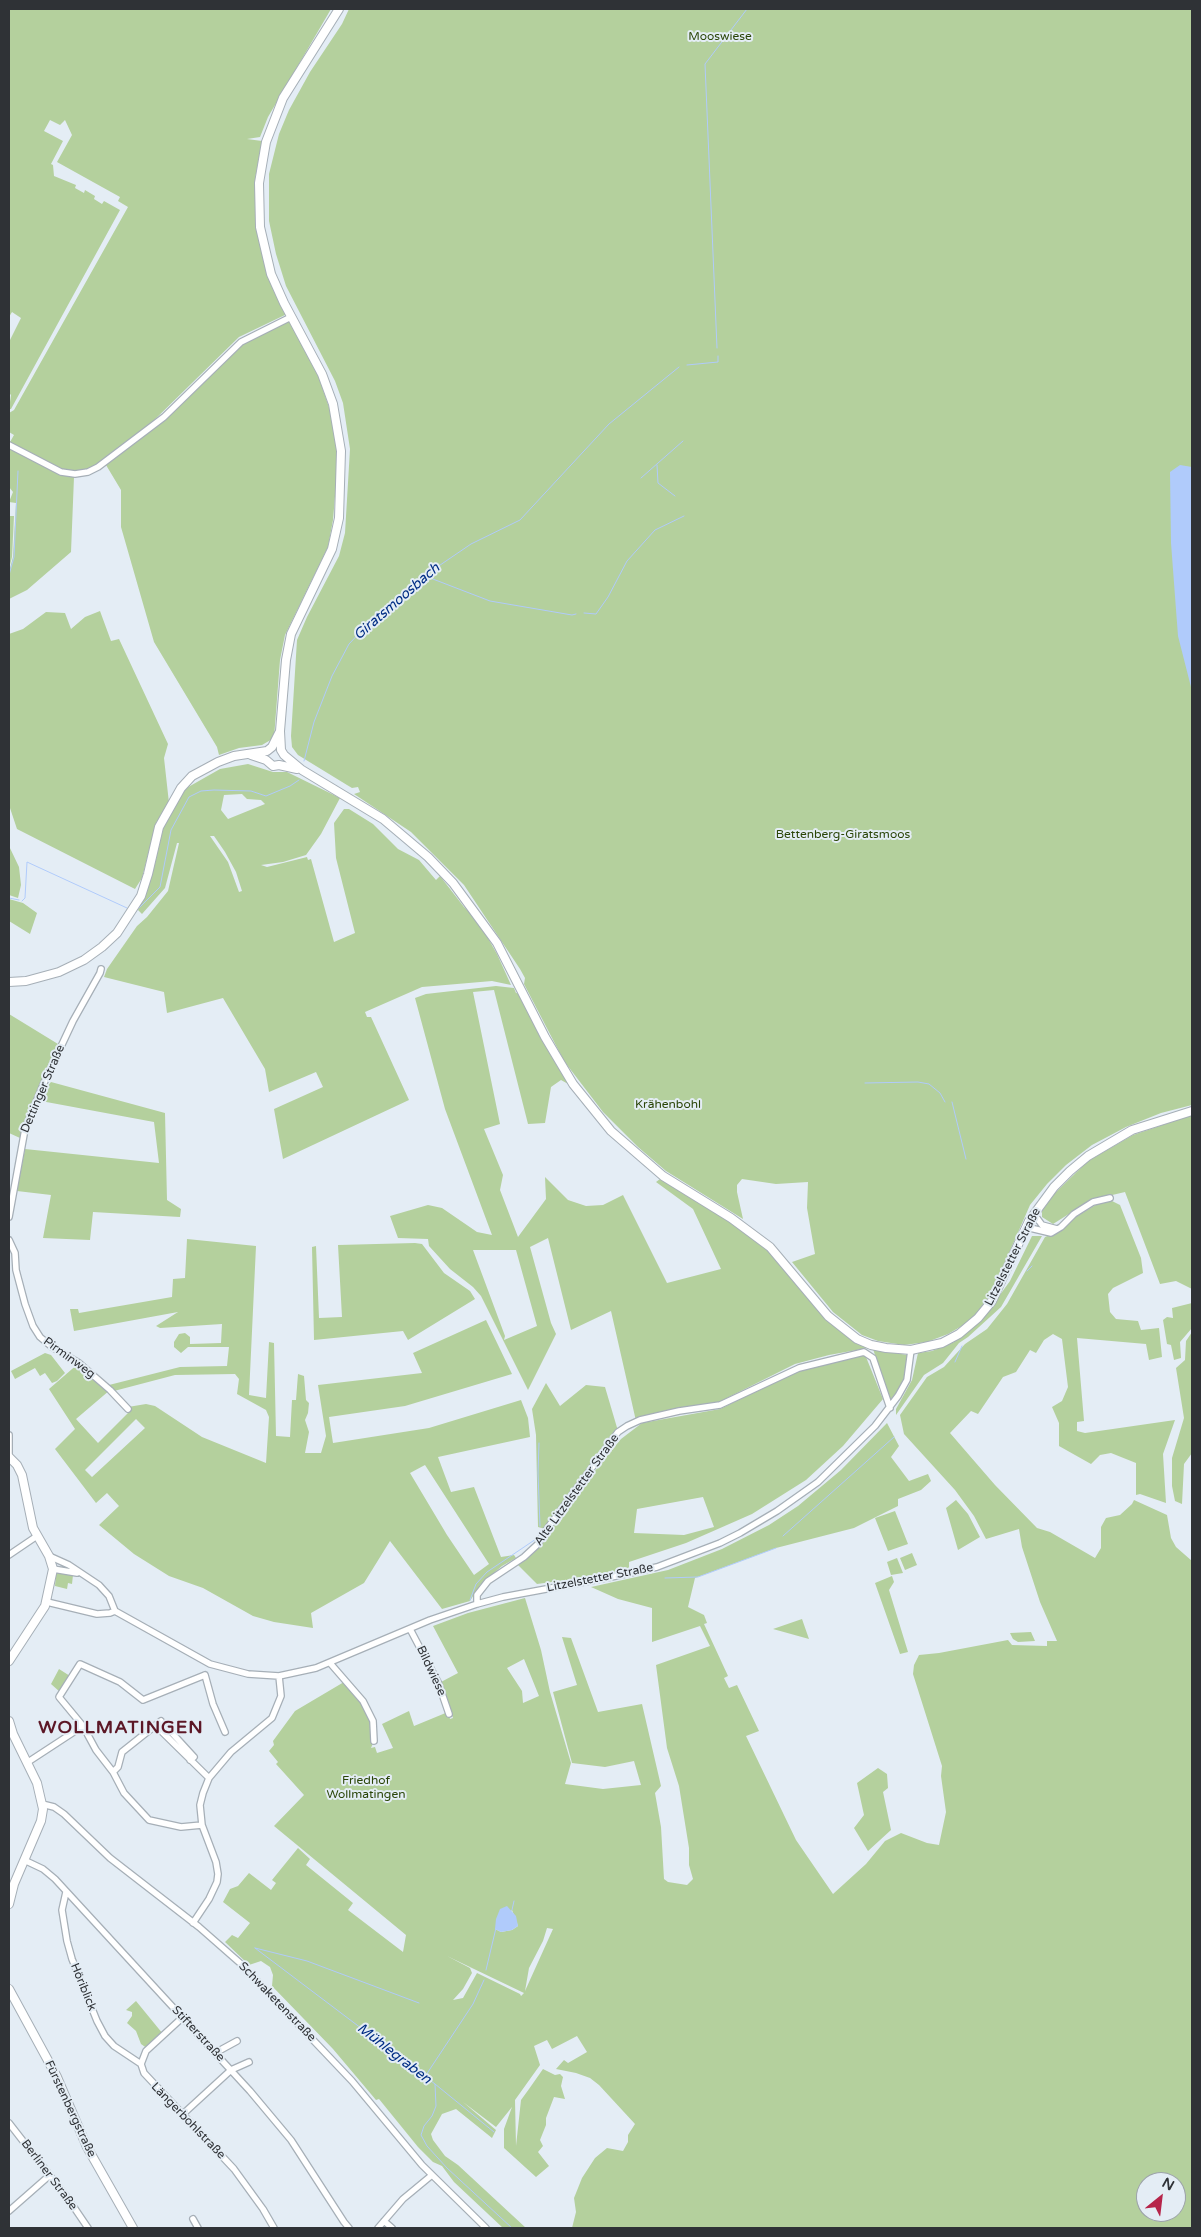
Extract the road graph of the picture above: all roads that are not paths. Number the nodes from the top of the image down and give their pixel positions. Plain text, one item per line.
1 (339, 9) edge
2 (291, 317) junction
3 (9, 445) edge
4 (280, 731) junction
5 (270, 749) junction
6 (282, 752) junction
7 (251, 755) junction
8 (266, 760) junction
9 (279, 764) junction
10 (302, 770) junction
11 (101, 969) dead end
12 (9, 982) edge
13 (1192, 1111) edge
14 (1110, 1198) dead end
15 (1034, 1214) junction
16 (9, 1217) edge
17 (1026, 1227) junction
18 (1057, 1229) junction
19 (9, 1240) edge
20 (911, 1350) junction
21 (890, 1408) junction
22 (128, 1409) dead end
23 (9, 1435) edge
24 (9, 1457) edge
25 (37, 1536) junction
26 (9, 1555) edge
27 (50, 1556) junction
28 (53, 1567) junction
29 (77, 1571) junction
30 (46, 1602) junction
31 (477, 1604) junction
32 (115, 1610) junction
33 (410, 1629) junction
34 (9, 1661) edge
35 (330, 1663) junction
36 (210, 1664) junction
37 (205, 1675) junction
38 (280, 1676) junction
39 (449, 1714) dead end
40 (9, 1721) edge
41 (82, 1726) junction
42 (225, 1732) dead end
43 (11, 1735) edge
44 (374, 1741) dead end
45 (28, 1762) junction
46 (113, 1772) junction
47 (209, 1778) junction
48 (42, 1804) junction
49 (202, 1825) junction
50 (24, 1860) junction
51 (11, 1888) edge
52 (66, 1892) junction
53 (9, 1904) edge
54 (193, 1923) junction
55 (9, 1989) edge
56 (183, 2017) junction
57 (237, 2041) dead end
58 (215, 2053) junction
59 (249, 2062) dead end
60 (141, 2064) junction
61 (231, 2070) junction
62 (182, 2114) junction
63 (9, 2123) edge
64 (50, 2175) junction
65 (432, 2175) junction
66 (9, 2210) edge
67 (193, 2220) dead end
68 (384, 2220) junction
69 (88, 2228) edge
70 (133, 2228) edge
71 (198, 2228) edge
72 (274, 2228) edge
73 (349, 2228) edge
74 (378, 2228) edge
75 (392, 2228) edge
76 (486, 2228) edge

1 - 2 main road
2 - 3 street
2 - 4 main road
4 - 5 main road
4 - 6 main road
5 - 6 main road
5 - 7 main road
5 - 8 main road
6 - 9 main road
6 - 10 main road
7 - 8 main road
7 - 12 main road
8 - 9 main road
9 - 10 main road
10 - 20 main road
11 - 16 street, Dettinger Straße
13 - 15 main road, Litzelstetter Straße
14 - 18 street
15 - 17 main road, Litzelstetter Straße
15 - 18 street
17 - 18 street
17 - 20 main road, Litzelstetter Straße
19 - 22 street, Pirminweg
20 - 21 street, Litzelstetter Straße
21 - 31 street, Litzelstetter Straße
21 - 31 street, Alte Litzelstetter Straße
23 - 24 street
24 - 25 main road
25 - 26 street
25 - 27 main road
27 - 28 main road
27 - 29 street
28 - 29 street
28 - 30 main road
29 - 32 street
30 - 32 street
30 - 34 main road
31 - 33 street, Litzelstetter Straße
32 - 36 street, Litzelstetter Straße
33 - 35 street, Litzelstetter Straße
33 - 39 street, Bildwiese
35 - 38 street, Litzelstetter Straße
35 - 44 street
36 - 37 street
36 - 38 street, Litzelstetter Straße
37 - 41 street
37 - 42 street
38 - 47 street
40 - 43 main road
41 - 45 street
41 - 46 street
43 - 45 main road
45 - 48 main road
46 - 47 street
46 - 49 street
47 - 49 street
48 - 50 main road
48 - 54 street, Schwaketenstraße
49 - 54 street
50 - 51 main road
50 - 52 street, Stifterstraße
51 - 53 main road
52 - 56 street, Stifterstraße
52 - 60 street, Höriblick
54 - 65 street, Schwaketenstraße
55 - 70 main road, Fürstenbergstraße
56 - 58 street, Stifterstraße
56 - 60 street
57 - 58 street
58 - 61 street, Stifterstraße
59 - 61 street
60 - 62 street, Längerbohlstraße
61 - 62 street
61 - 73 street, Stifterstraße
62 - 72 street, Längerbohlstraße
63 - 64 street, Berliner Straße
64 - 66 street
64 - 69 street, Berliner Straße
65 - 68 street
65 - 76 street, Schwaketenstraße
67 - 71 street
68 - 74 street
68 - 75 street

